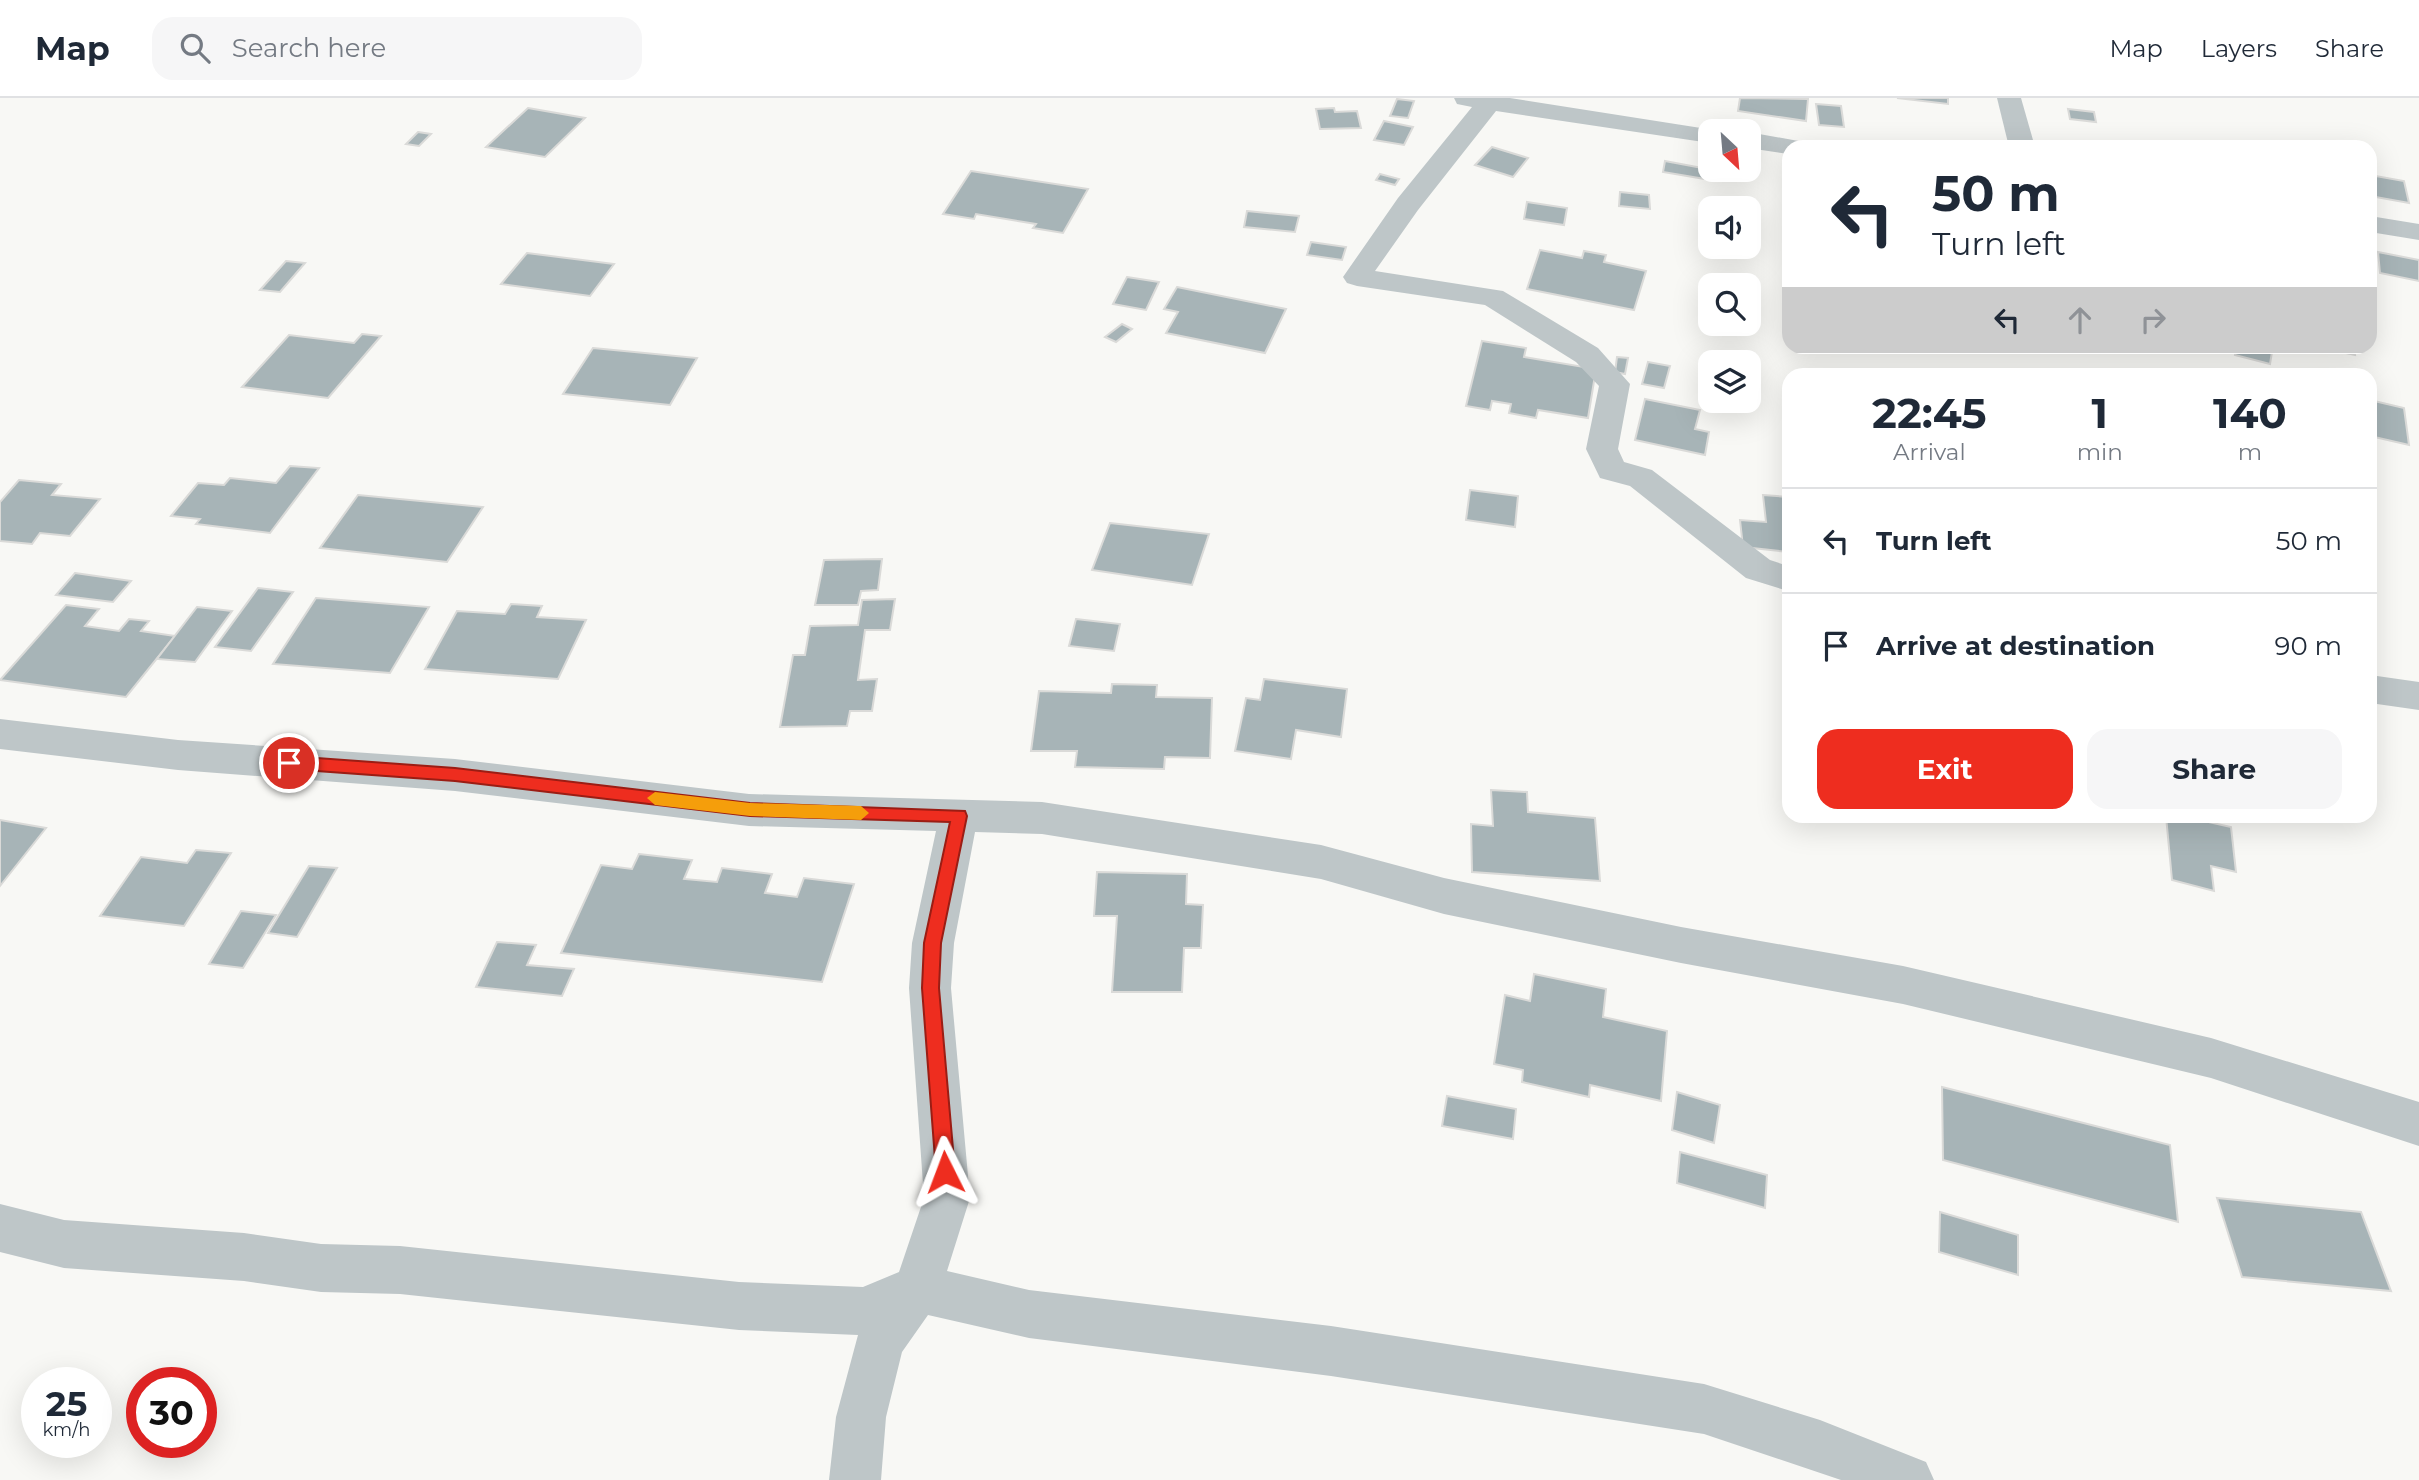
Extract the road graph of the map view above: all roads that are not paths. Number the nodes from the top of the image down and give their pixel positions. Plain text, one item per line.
1 (2009, 98) edge
2 (1476, 100) edge
3 (1698, 133) edge
4 (2020, 140) edge
5 (1761, 142) edge
6 (1782, 145) edge
7 (2377, 225) edge
8 (2419, 232) edge
9 (1782, 577) edge
10 (2377, 690) edge
11 (2419, 696) edge
12 (0, 734) edge
13 (959, 816) junction
14 (2419, 1124) edge
15 (0, 1228) edge
16 (917, 1288) junction
17 (855, 1480) edge
18 (1908, 1480) edge

1 - 4 street
2 - 3 street
2 - 9 street
5 - 6 street
7 - 8 street
10 - 11 street
12 - 13 street
13 - 14 street
13 - 16 street
15 - 16 street
16 - 17 street
16 - 18 street

